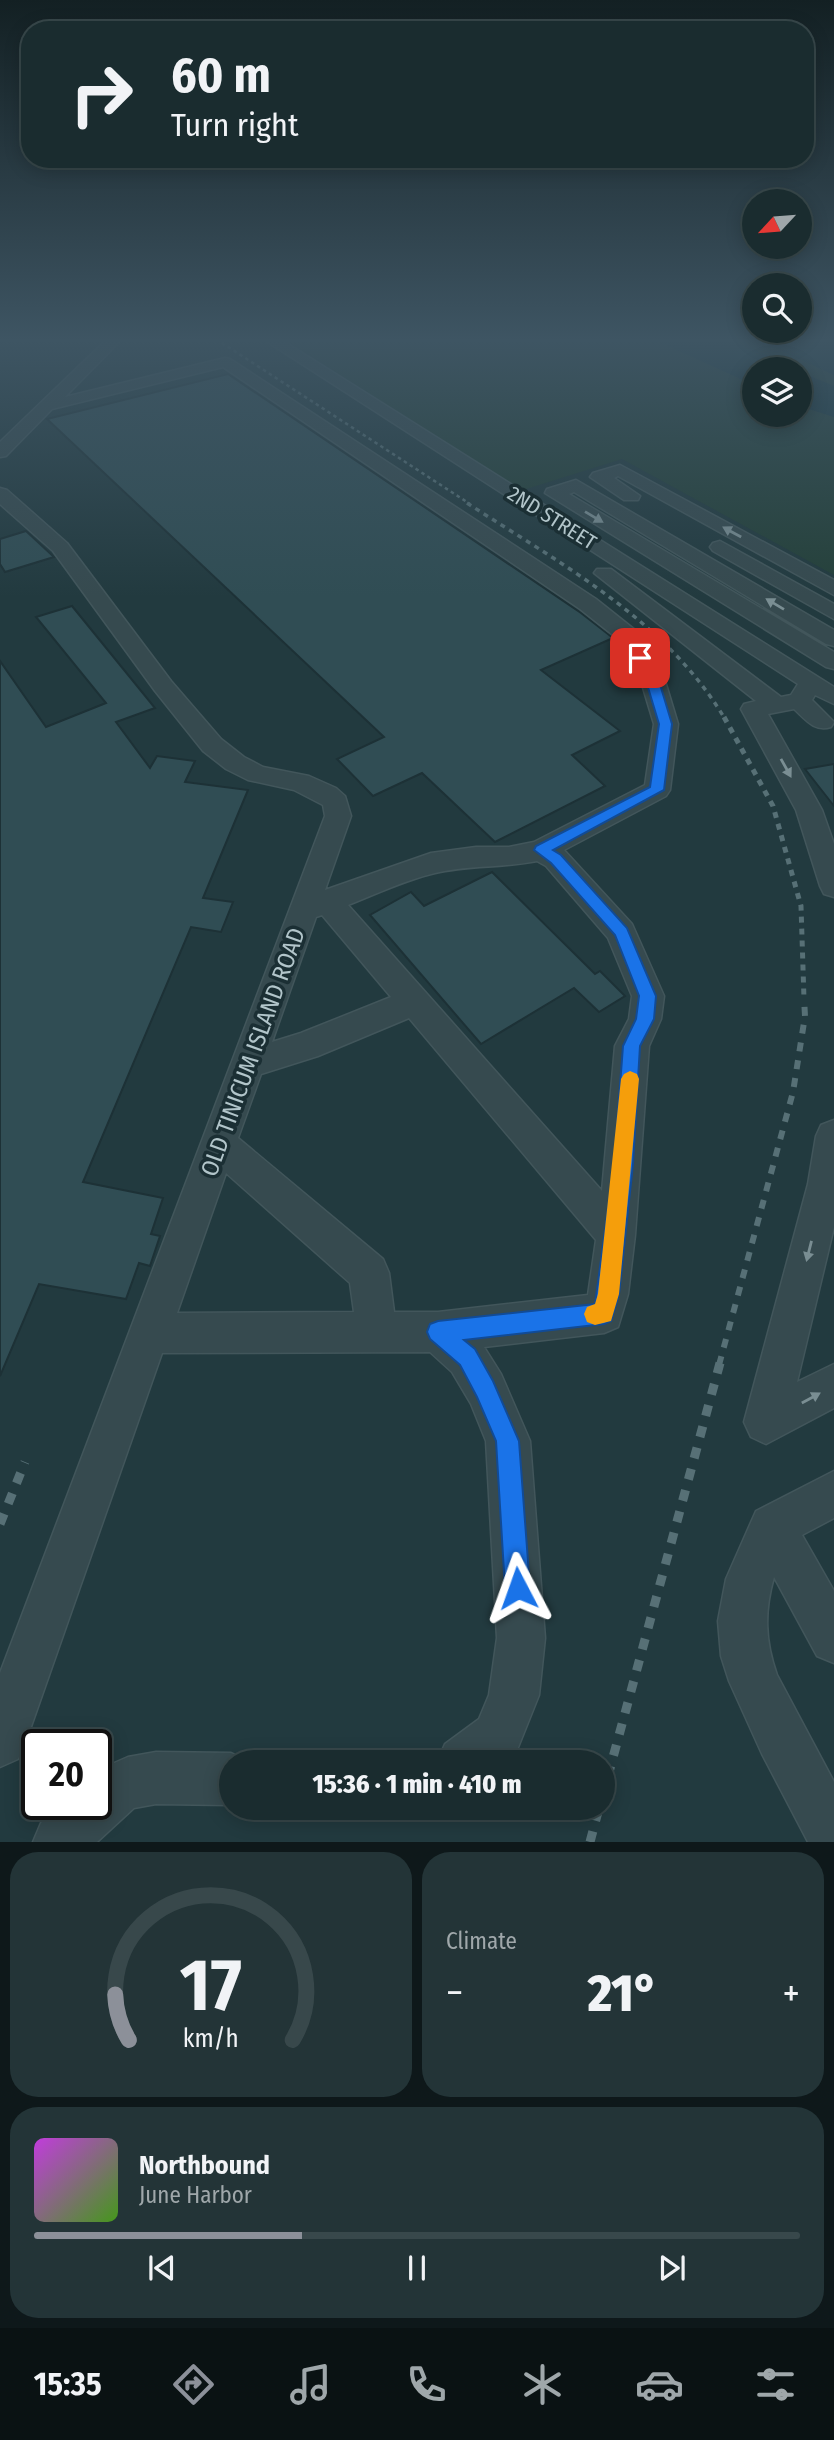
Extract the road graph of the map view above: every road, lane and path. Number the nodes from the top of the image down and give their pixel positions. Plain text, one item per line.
1 (28, 425) edge
2 (319, 425) edge
3 (406, 425) edge
4 (0, 452) edge
5 (599, 477) junction
6 (576, 485) junction
7 (554, 493) junction
8 (0, 494) edge
9 (528, 502) junction
10 (604, 573) dead end
11 (834, 589) edge
12 (834, 613) edge
13 (834, 639) edge
14 (834, 662) edge
15 (834, 697) edge
16 (785, 699) junction
17 (829, 729) edge
18 (821, 810) edge
19 (541, 850) junction
20 (834, 886) edge
21 (316, 905) junction
22 (414, 1002) junction
23 (249, 1063) junction
24 (834, 1136) edge
25 (219, 1144) junction
26 (830, 1186) edge
27 (615, 1236) junction
28 (368, 1332) junction
29 (438, 1332) junction
30 (150, 1334) junction
31 (834, 1385) edge
32 (834, 1493) edge
33 (772, 1527) junction
34 (834, 1639) edge
35 (0, 1741) edge
36 (479, 1750) edge
37 (219, 1779) edge
38 (834, 1835) edge
39 (60, 1842) edge

1 - 4 street
2 - 19 street
3 - 9 street, 2ND STREET
5 - 6 street
11 -> 5 street
5 - 12 street
6 - 7 street
13 -> 6 street
7 - 9 street
7 -> 14 street
8 - 21 street, OLD TINICUM ISLAND ROAD
9 - 16 street, 2ND STREET
10 - 16 street
15 - 16 street, 2ND STREET
16 - 17 street
16 -> 18 street
18 - 20 street
19 - 21 street
19 - 27 street
21 - 22 street
21 - 23 street, OLD TINICUM ISLAND ROAD
22 - 23 street
22 - 27 street
23 - 25 street, OLD TINICUM ISLAND ROAD
24 - 26 street
25 - 28 street
25 - 30 street, OLD TINICUM ISLAND ROAD
26 -> 31 street
27 - 29 street
28 - 29 street
28 - 30 street
29 - 36 street
30 - 35 street, OLD TINICUM ISLAND ROAD
32 - 33 street
33 - 34 street
33 - 38 street
37 - 39 street

